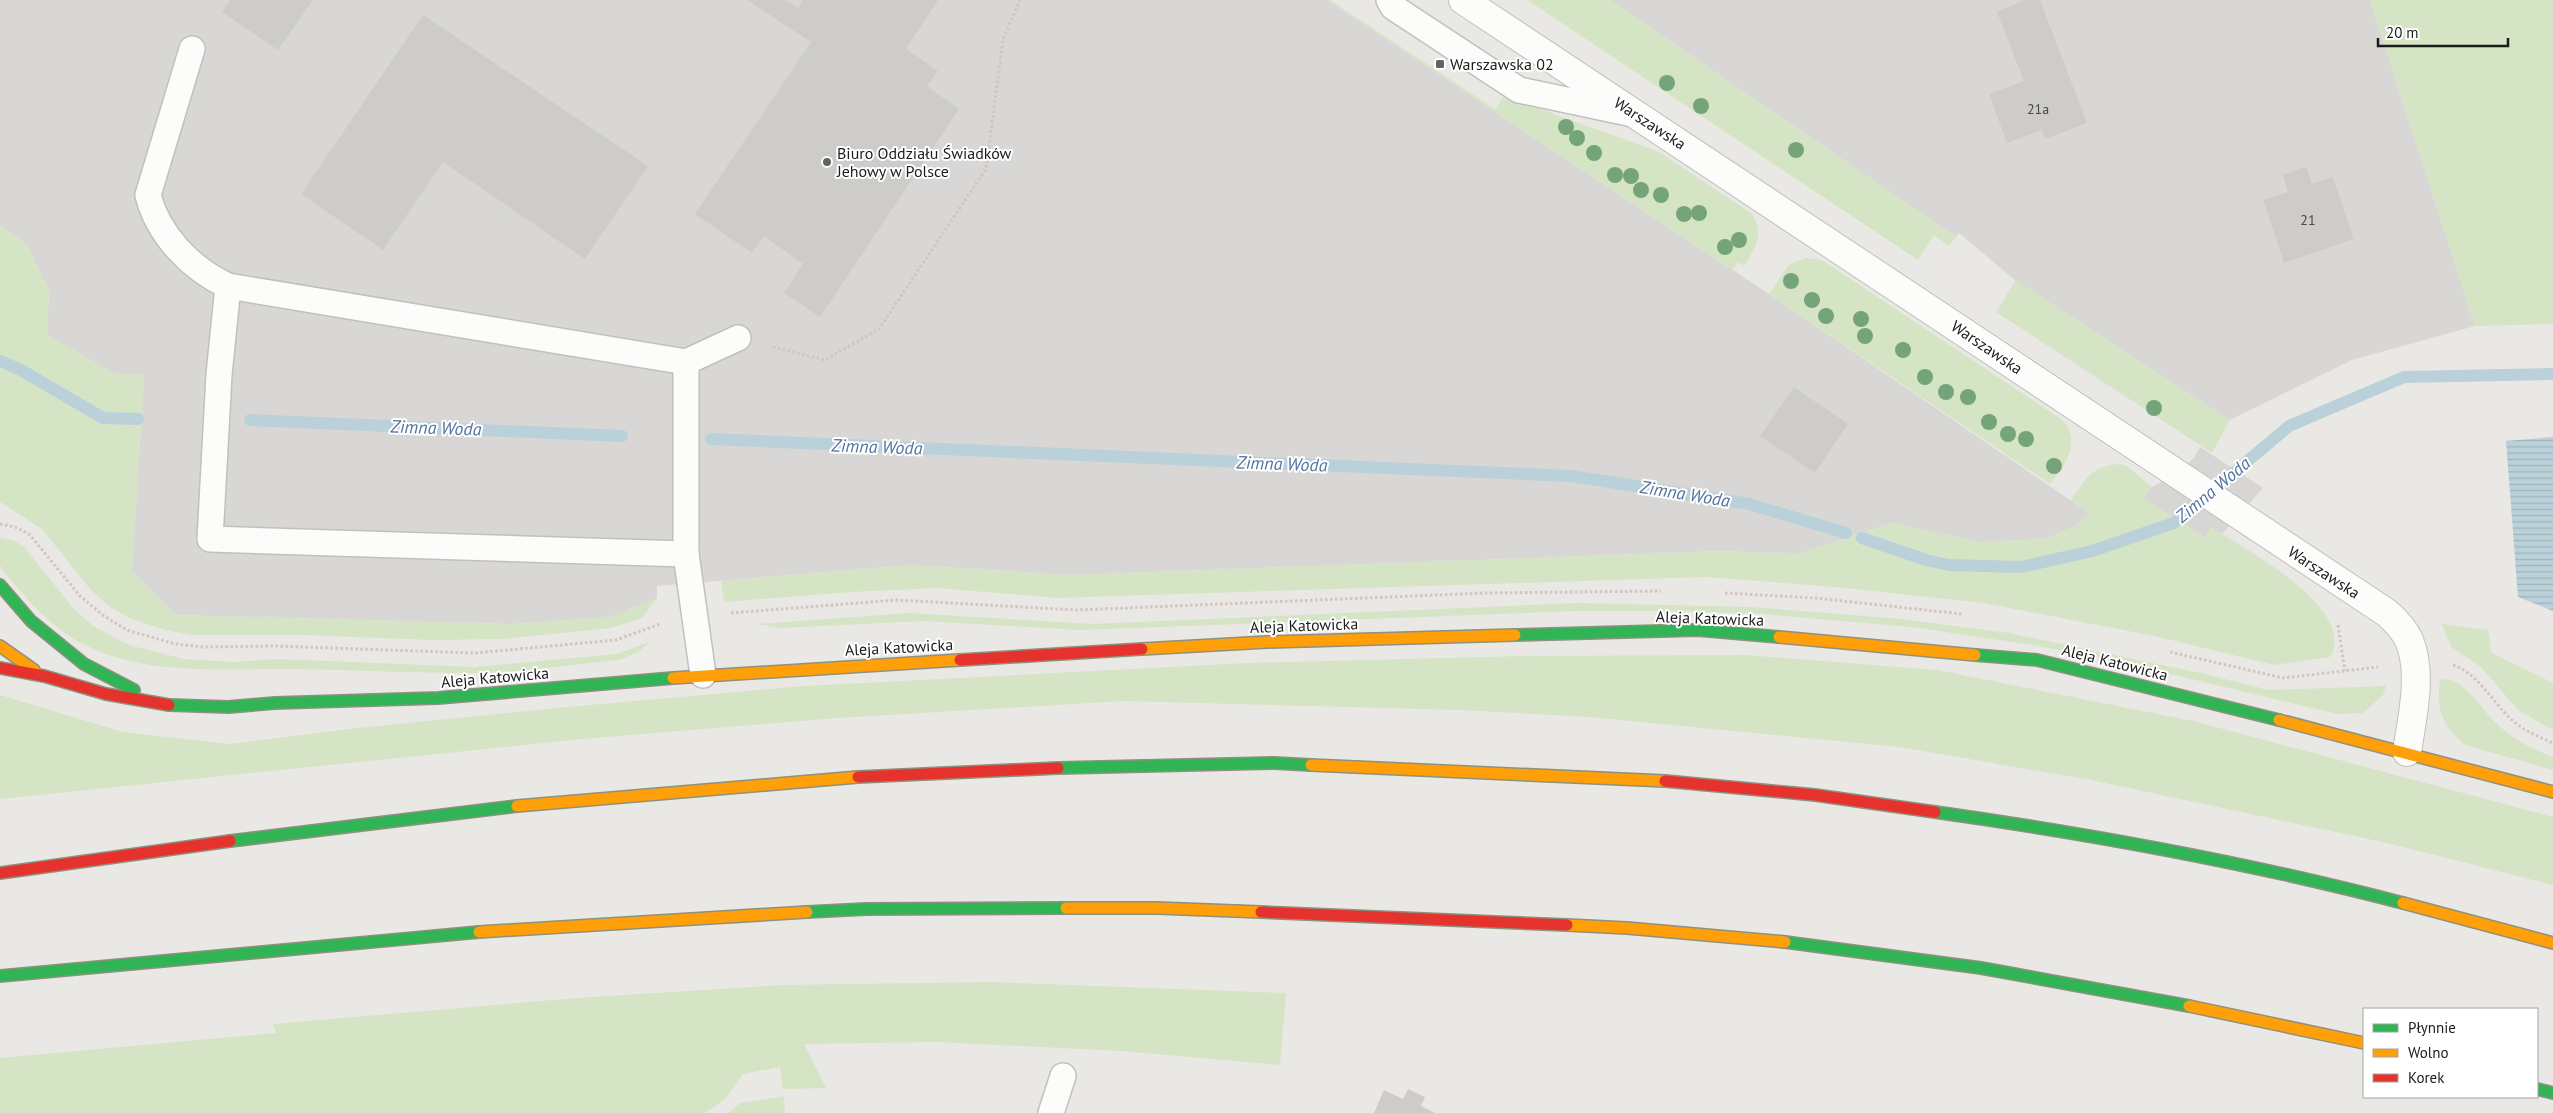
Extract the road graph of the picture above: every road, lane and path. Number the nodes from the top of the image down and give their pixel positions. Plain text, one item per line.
1 (1020, 0) edge
2 (1389, 0) edge
3 (1463, 0) edge
4 (192, 49) dead end
5 (1640, 116) junction
6 (228, 286) junction
7 (738, 338) joint
8 (686, 362) junction
9 (0, 524) edge
10 (686, 554) junction
11 (0, 585) edge
12 (667, 622) dead end
13 (0, 646) edge
14 (2448, 664) dead end
15 (0, 668) edge
16 (703, 675) junction
17 (44, 676) junction
18 (164, 706) junction
19 (2553, 743) edge
20 (2407, 752) junction
21 (2553, 792) edge
22 (0, 873) edge
23 (2553, 943) edge
24 (0, 976) edge
25 (2363, 1043) edge
26 (1063, 1076) dead end
27 (2538, 1089) edge
28 (2553, 1093) edge
29 (1051, 1113) edge

1 - 7 path
2 - 5 lane
3 - 5 street, Warszawska
4 - 6 lane
5 - 20 street, Warszawska
6 - 8 lane
6 - 10 lane
7 - 8 lane
8 - 10 lane
9 - 12 path
10 - 16 lane
11 - 18 main road
13 - 17 main road, Aleja Katowicka
14 - 19 path
15 - 17 main road, Aleja Katowicka
16 - 18 main road, Aleja Katowicka
16 - 20 main road, Aleja Katowicka
17 - 18 main road, Aleja Katowicka
20 - 21 main road, Aleja Katowicka
22 - 23 main road
24 - 25 main road
26 - 29 lane
27 - 28 main road

